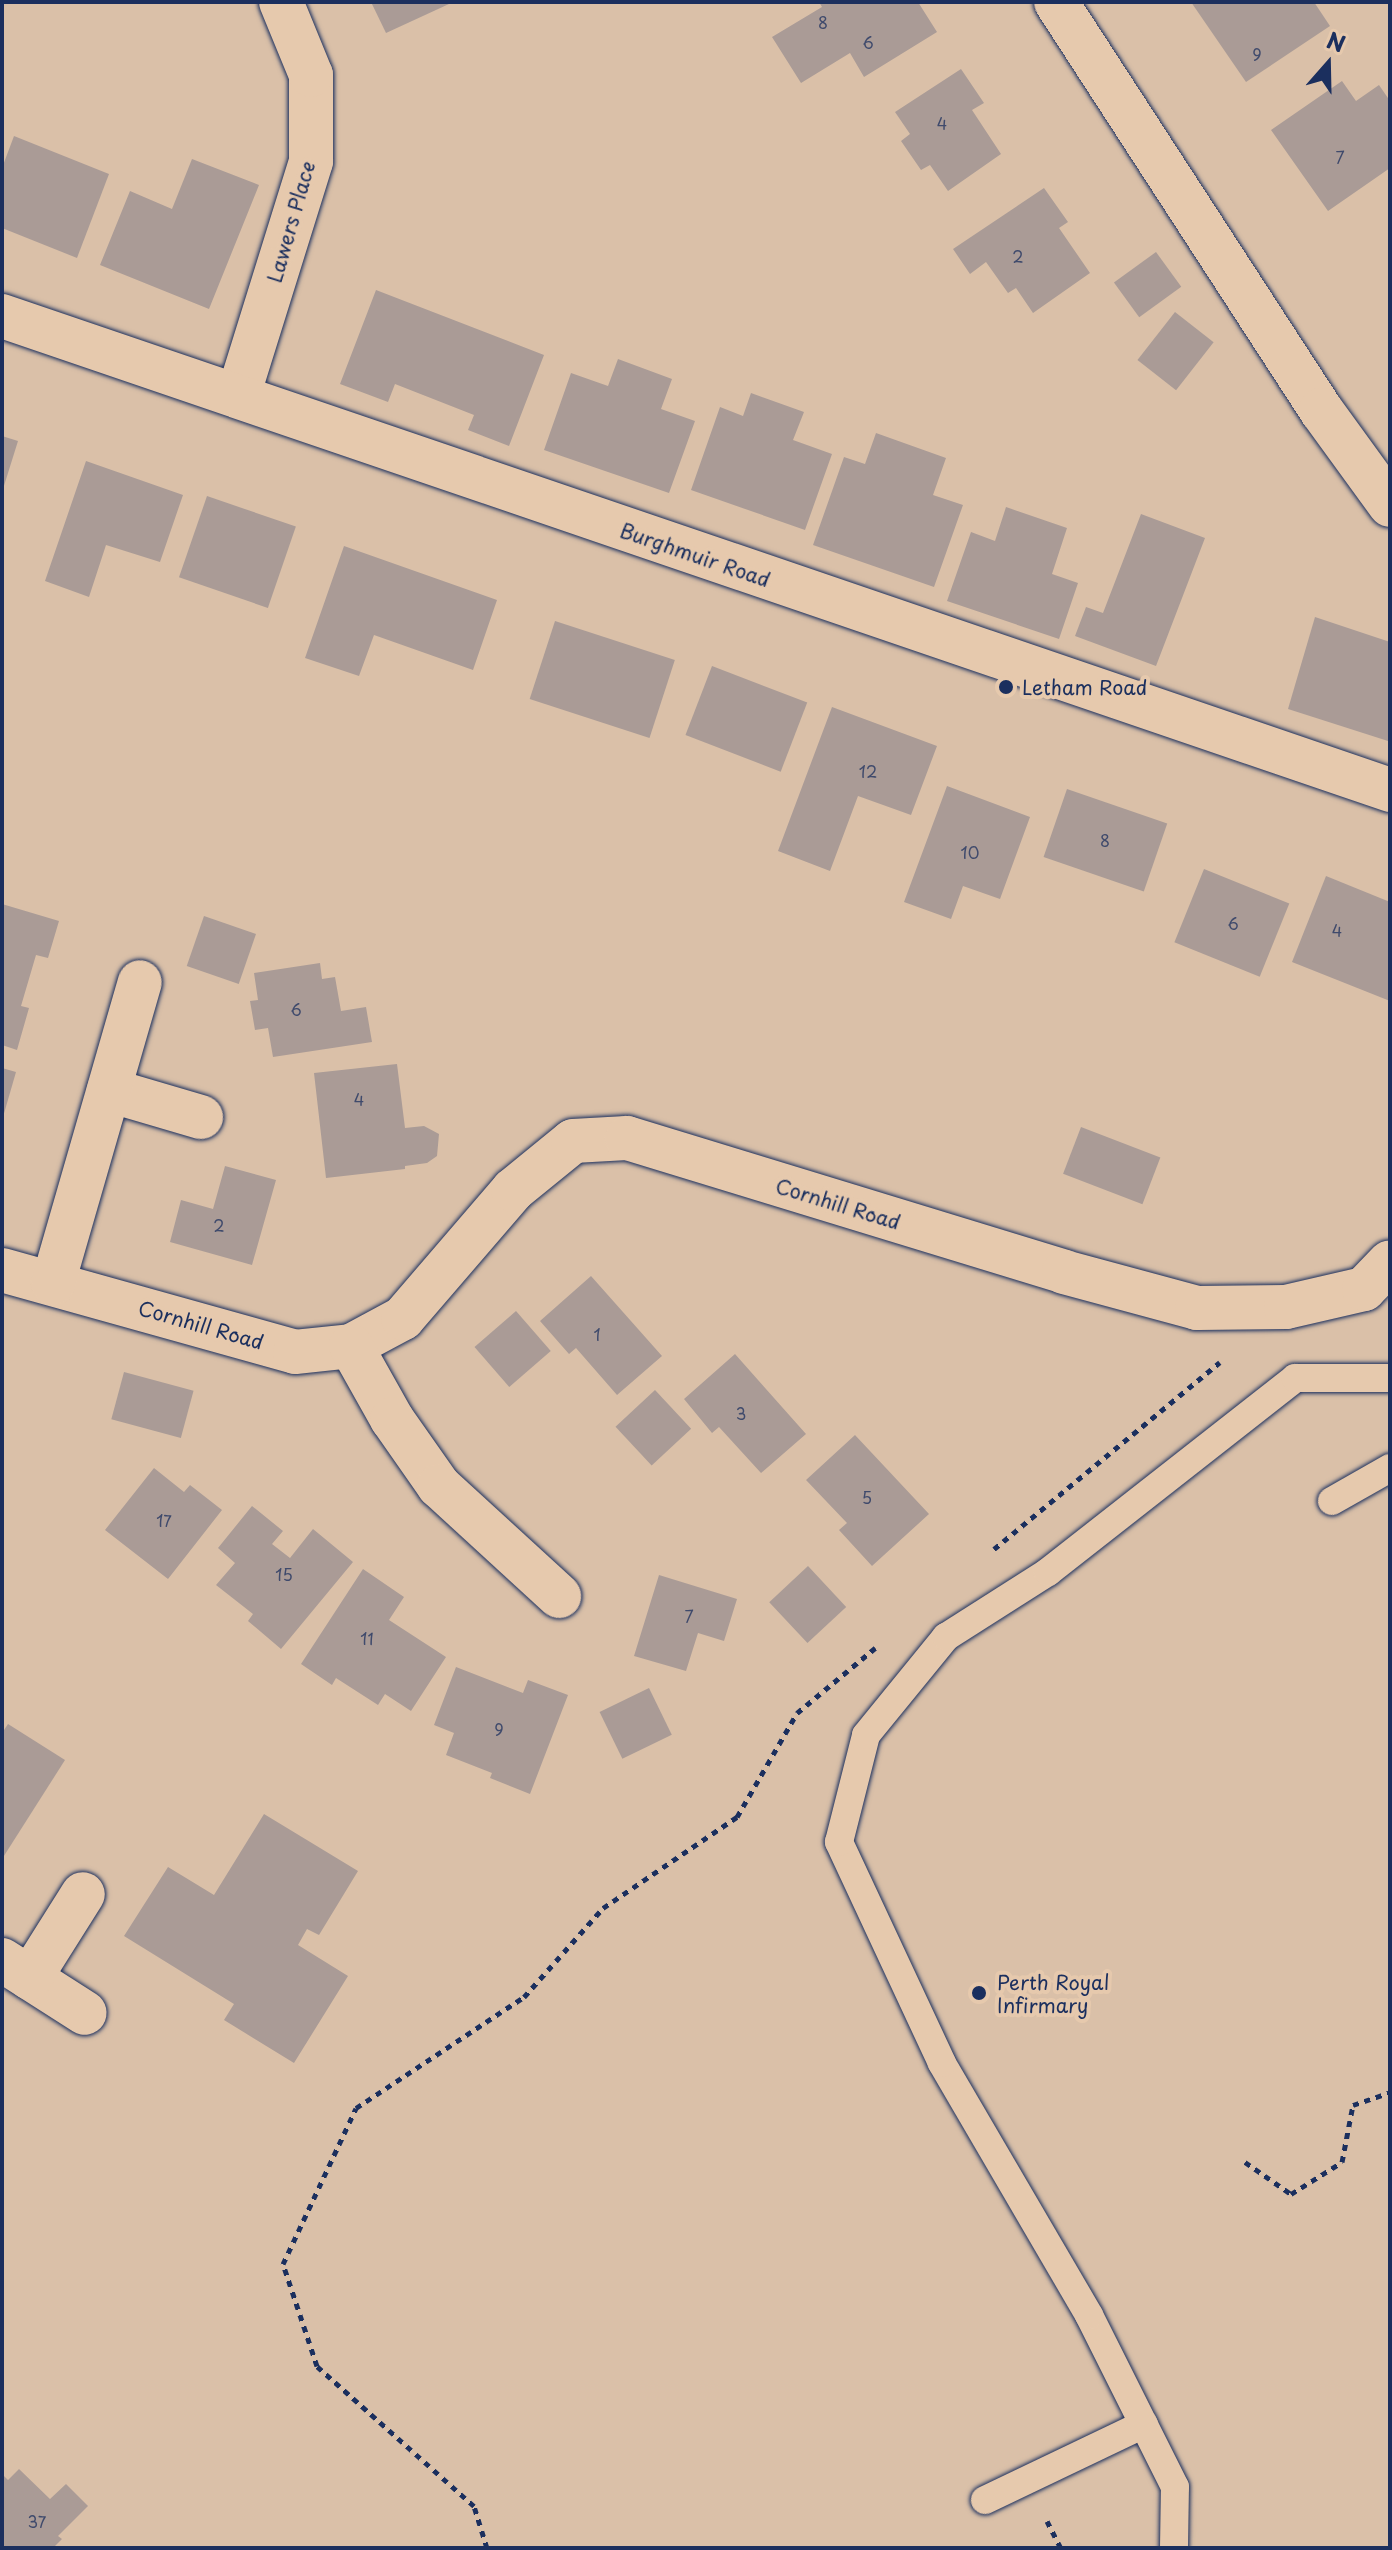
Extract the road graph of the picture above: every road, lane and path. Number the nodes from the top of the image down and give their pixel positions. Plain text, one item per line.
1 (281, 2) edge
2 (1056, 2) edge
3 (2, 316) edge
4 (238, 396) junction
5 (1390, 505) edge
6 (1390, 790) edge
7 (140, 982) dead end
8 (109, 1090) junction
9 (201, 1117) dead end
10 (1390, 1262) edge
11 (2, 1270) edge
12 (53, 1283) junction
13 (351, 1346) junction
14 (1225, 1358) dead end
15 (1390, 1378) edge
16 (1390, 1468) edge
17 (1332, 1501) dead end
18 (992, 1550) dead end
19 (559, 1596) dead end
20 (882, 1642) dead end
21 (83, 1894) dead end
22 (16, 1969) edge
23 (85, 2013) dead end
24 (1390, 2092) edge
25 (1245, 2162) dead end
26 (1144, 2424) junction
27 (985, 2500) dead end
28 (487, 2548) edge
29 (1174, 2548) edge

1 - 4 street, Lawers Place
2 - 5 street
3 - 4 street, Burghmuir Road
4 - 6 street, Burghmuir Road
7 - 8 street
8 - 9 street
8 - 12 street
10 - 13 street, Cornhill Road
11 - 12 street, Cornhill Road
12 - 13 street, Cornhill Road
13 - 19 street
14 - 18 path
15 - 26 lane
16 - 17 lane
20 - 28 path
21 - 22 street
22 - 23 street
24 - 25 path
26 - 27 lane
26 - 29 lane

